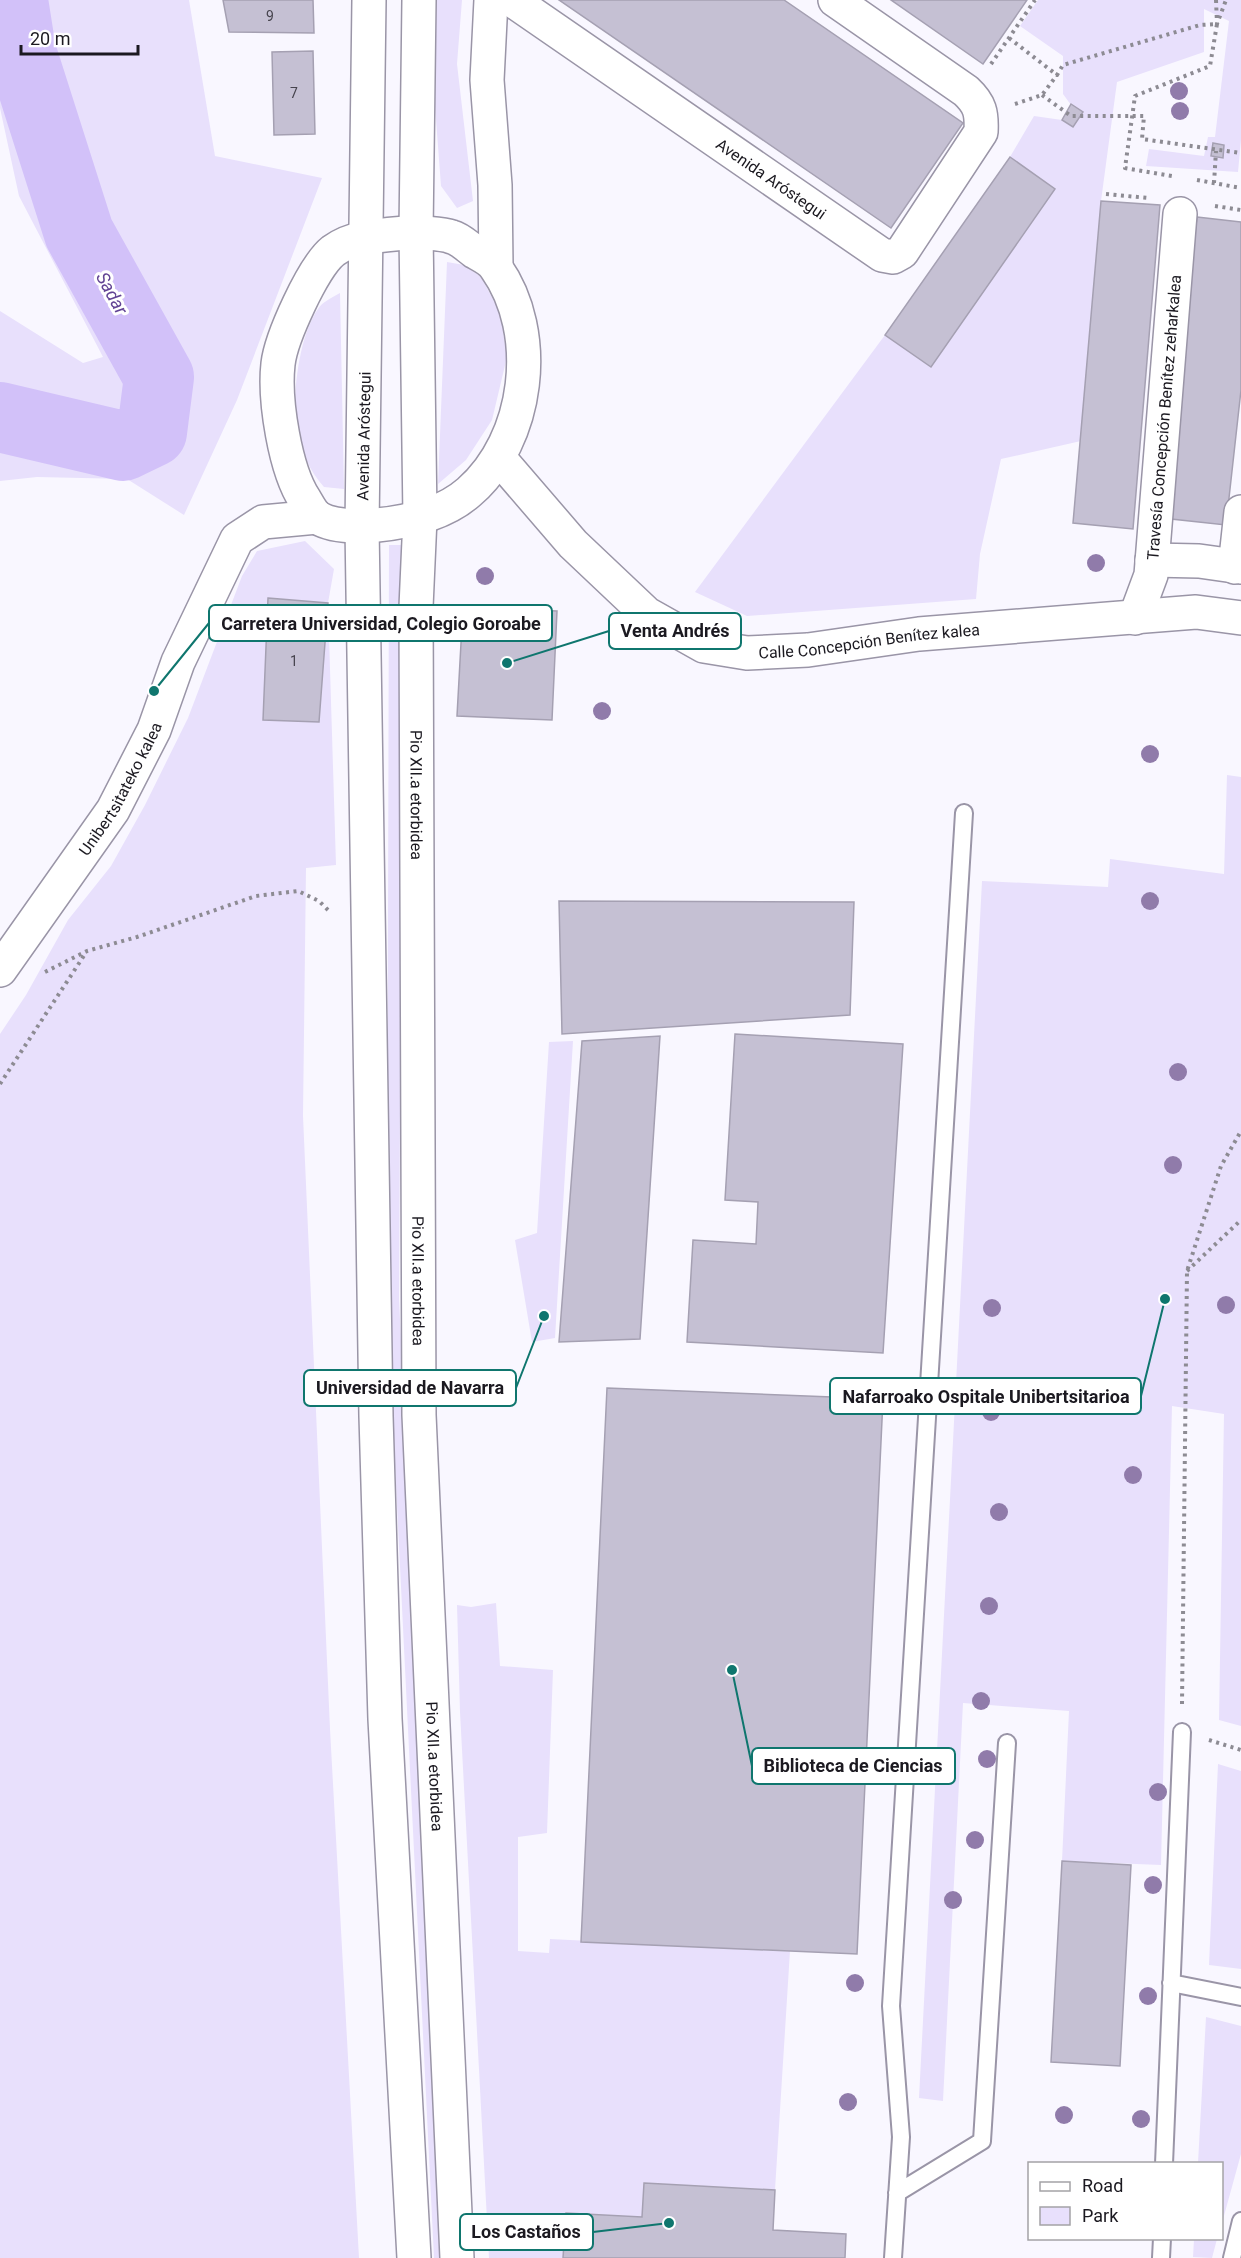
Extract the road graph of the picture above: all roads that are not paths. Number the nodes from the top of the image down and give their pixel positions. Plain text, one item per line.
1 (369, 0) edge
2 (419, 0) edge
3 (491, 0) edge
4 (512, 0) edge
5 (835, 0) edge
6 (1180, 214) dead end
7 (416, 232) junction
8 (368, 237) junction
9 (496, 266) junction
10 (500, 458) junction
11 (1241, 512) edge
12 (316, 517) junction
13 (420, 518) junction
14 (362, 527) junction
15 (1152, 560) junction
16 (1238, 567) edge
17 (1135, 618) junction
18 (1241, 618) edge
19 (964, 813) dead end
20 (0, 970) edge
21 (1182, 1732) road end
22 (1007, 1743) dead end
23 (1171, 1983) junction
24 (1241, 1997) edge
25 (1164, 2162) edge
26 (897, 2193) junction
27 (1241, 2221) edge
28 (1162, 2240) edge
29 (414, 2258) edge
30 (457, 2258) edge
31 (893, 2258) edge
32 (1161, 2258) edge
33 (1232, 2258) edge

1 - 8 main road, Avenida Aróstegui
2 - 7 main road
3 - 9 main road
4 - 5 main road, Avenida Aróstegui
6 - 15 main road, Travesía Concepción Benítez zeharkalea
7 - 8 main road
7 - 9 main road
7 - 13 main road
8 - 12 main road
8 - 14 main road, Avenida Aróstegui
9 - 10 main road
10 - 13 main road
10 - 17 main road, Calle Concepción Benítez kalea
11 - 16 main road
12 - 14 main road
12 - 20 main road, Unibertsitateko kalea
13 - 14 main road
13 - 30 main road, Pio XII.a etorbidea
14 - 29 main road
15 - 16 main road
15 - 17 main road, Travesía Concepción Benítez zeharkalea
17 - 18 main road, Calle Concepción Benítez kalea
19 - 26 lane
21 - 23 lane
22 - 26 lane
23 - 24 lane
23 - 25 lane
26 - 31 lane
27 - 33 lane
28 - 32 lane

